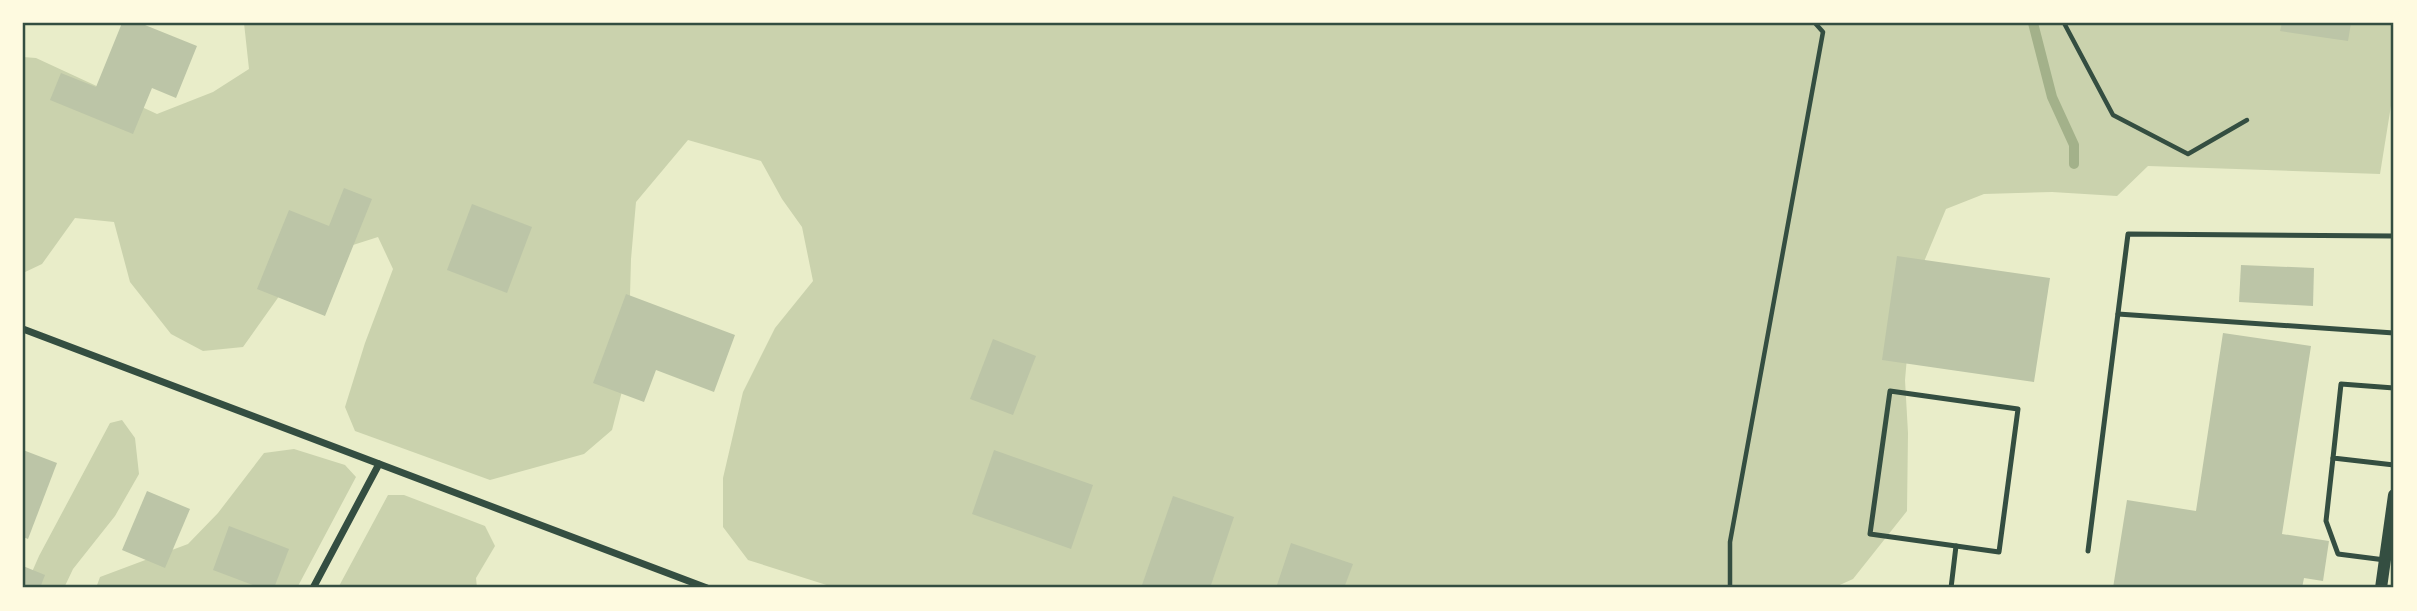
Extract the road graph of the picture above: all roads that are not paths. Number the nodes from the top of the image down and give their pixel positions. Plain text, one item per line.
1 (2394, 236) edge
2 (2118, 314) junction
3 (23, 329) edge
4 (2394, 333) edge
5 (2394, 388) edge
6 (2333, 458) junction
7 (379, 464) junction
8 (2394, 465) edge
9 (2394, 495) edge
10 (2392, 535) edge
11 (1956, 545) junction
12 (2088, 551) dead end
13 (2385, 559) junction
14 (313, 588) edge
15 (707, 588) edge
16 (1951, 588) edge
17 (2381, 588) edge

1 - 2 lane
2 - 4 lane
2 - 12 lane
3 - 7 street
5 - 6 lane
6 - 8 lane
6 - 13 lane
7 - 14 street
7 - 15 street
9 - 10 street
10 - 13 street
11 - 11 lane
11 - 16 lane
13 - 17 street

